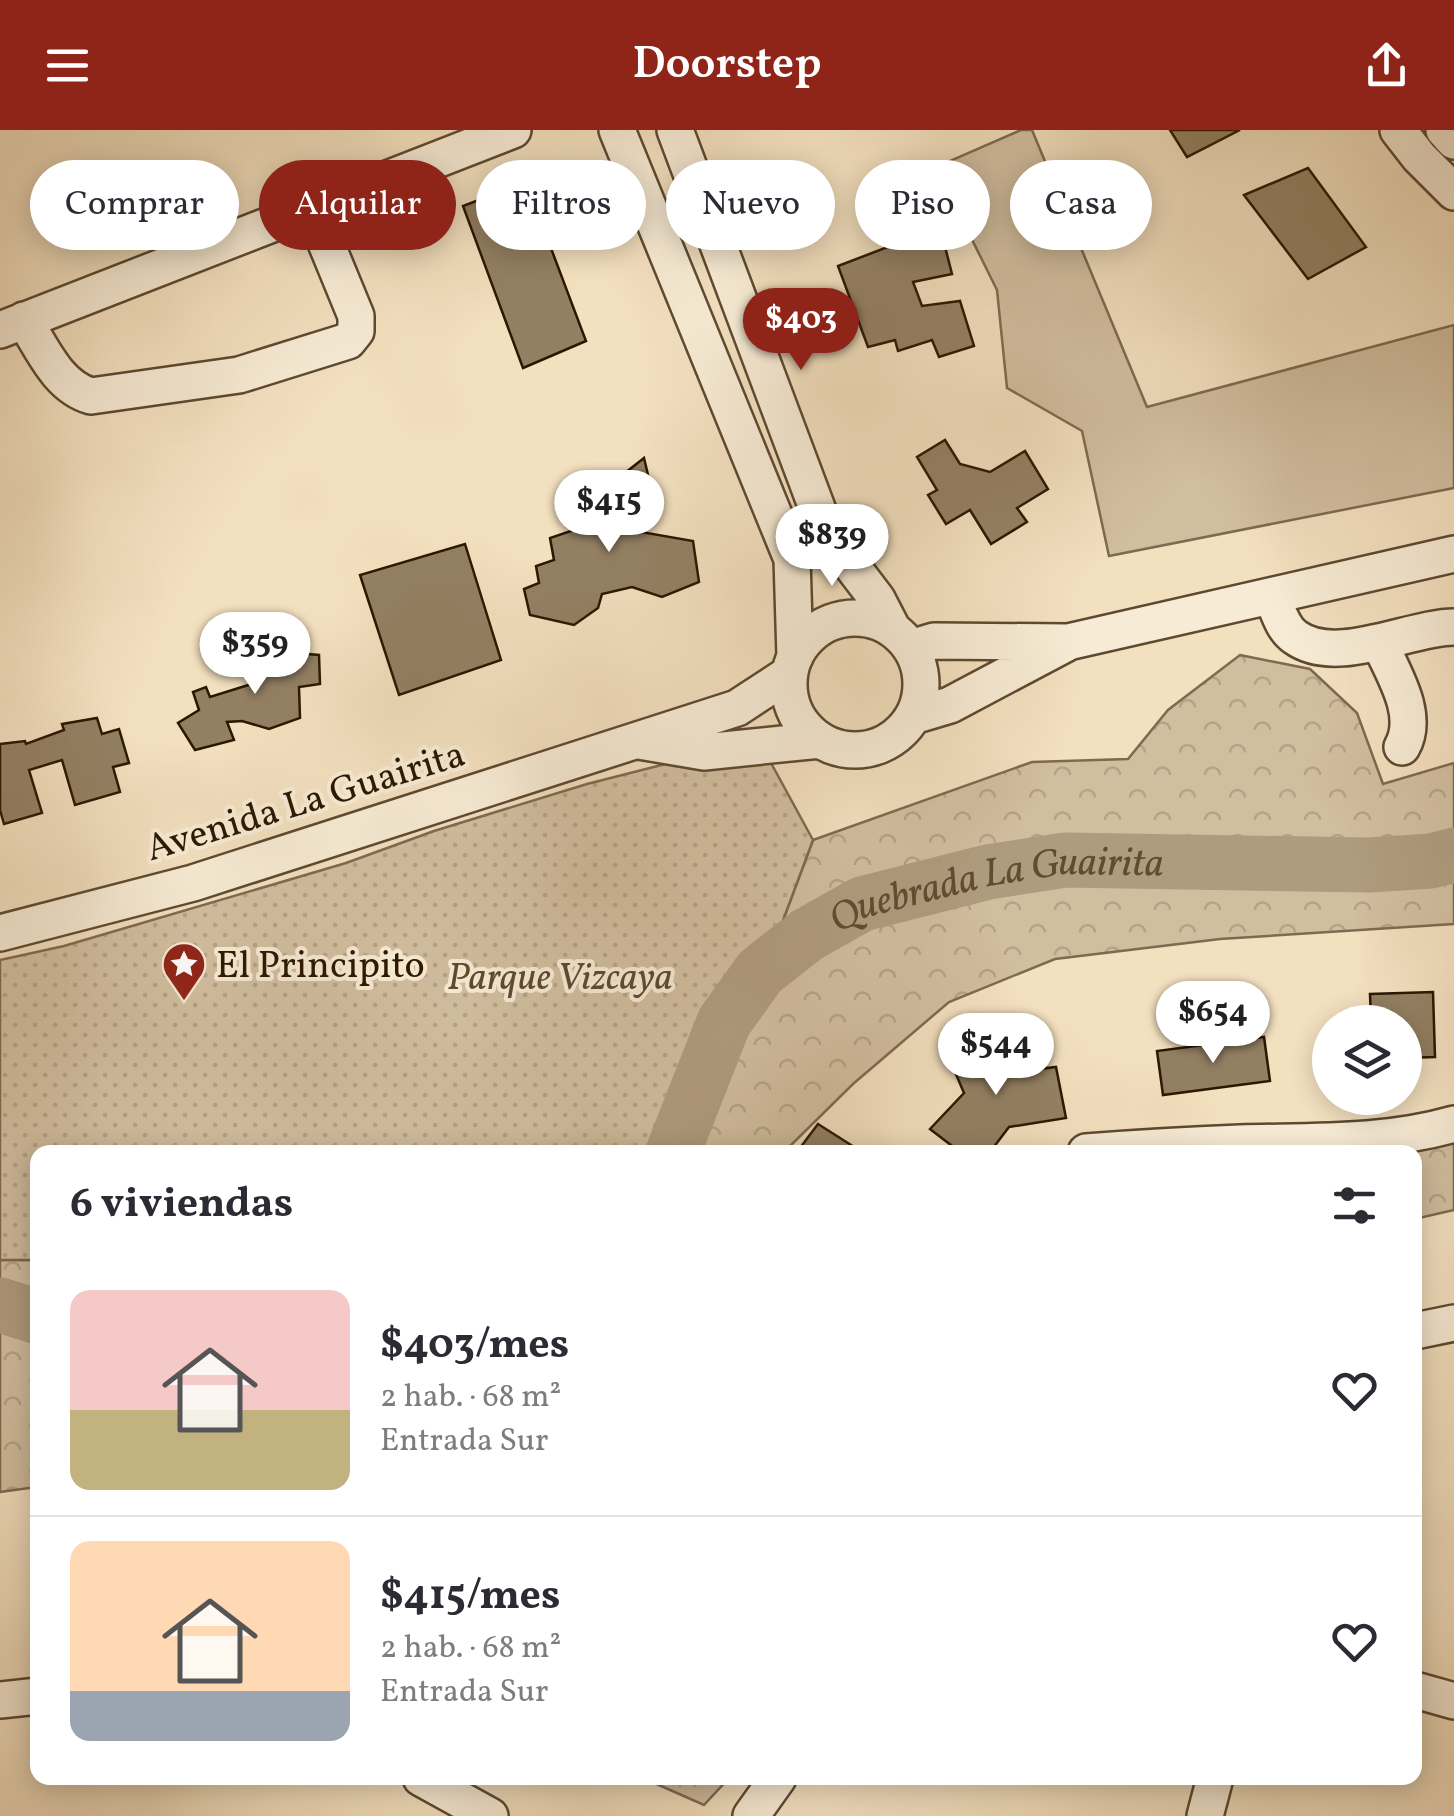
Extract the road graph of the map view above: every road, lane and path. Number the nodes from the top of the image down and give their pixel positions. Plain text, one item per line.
1 (513, 130) edge
2 (617, 130) edge
3 (675, 130) edge
4 (1398, 130) edge
5 (1444, 130) edge
6 (1454, 141) edge
7 (437, 160) edge
8 (1454, 192) edge
9 (259, 229) edge
10 (329, 250) edge
11 (12, 325) edge
12 (1454, 554) edge
13 (1272, 597) junction
14 (1454, 627) edge
15 (902, 639) junction
16 (1068, 642) junction
17 (1380, 644) junction
18 (792, 666) junction
19 (913, 716) junction
20 (634, 740) junction
21 (820, 740) junction
22 (1402, 746) dead end
23 (0, 932) edge
24 (1454, 1124) edge
25 (1204, 1145) edge
26 (1454, 1323) edge
27 (1422, 1330) edge
28 (1422, 1692) edge
29 (30, 1697) edge
30 (0, 1700) edge
31 (1454, 1701) edge
32 (434, 1785) edge
33 (773, 1785) edge
34 (1213, 1785) edge
35 (490, 1816) edge
36 (751, 1816) edge
37 (1205, 1816) edge

1 - 7 street
2 - 18 street
3 - 15 street
4 - 8 street
5 - 6 street
9 - 11 street
10 - 11 street
12 - 13 street, Avenida La Guairita
13 - 16 street, Avenida La Guairita
13 - 17 street
14 - 17 street
15 - 16 street, Avenida La Guairita
15 - 18 street, Avenida La Guairita
15 - 19 street
16 - 19 street, Avenida La Guairita
17 - 22 street
18 - 20 street, Avenida La Guairita
18 - 21 street
19 - 21 street, Avenida La Guairita
20 - 21 street, Avenida La Guairita
20 - 23 street, Avenida La Guairita
24 - 25 street
26 - 27 street
28 - 31 street
29 - 30 street
32 - 35 street
33 - 36 street
34 - 37 street

